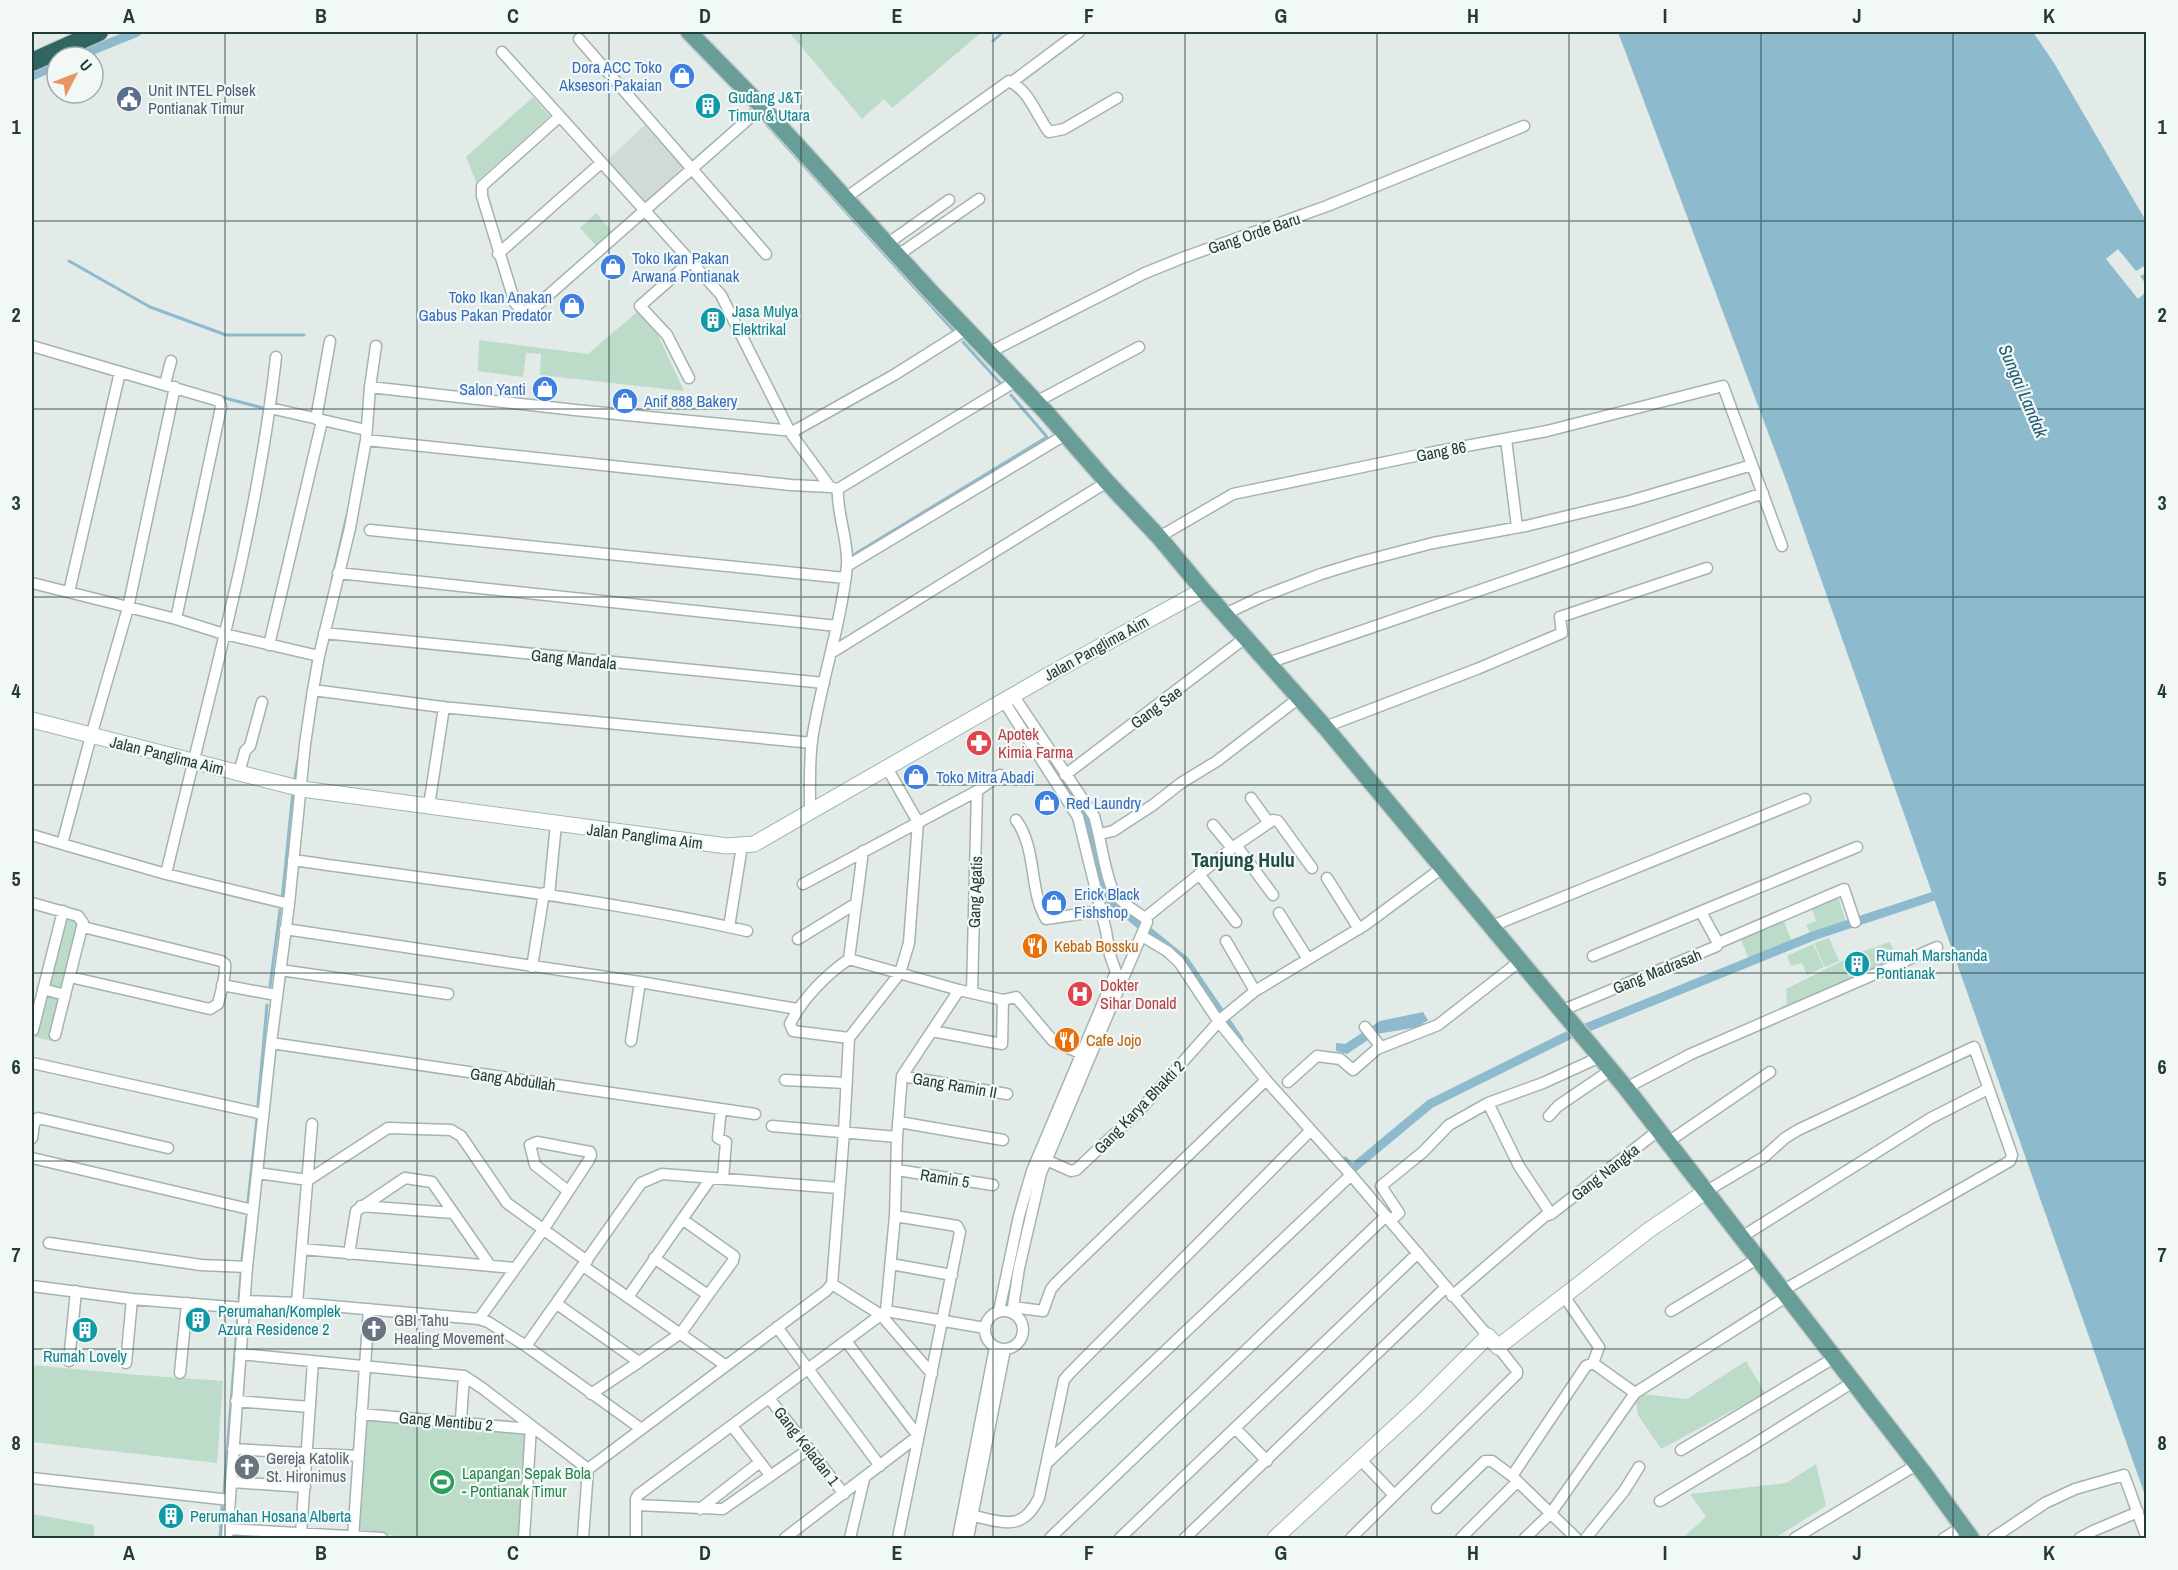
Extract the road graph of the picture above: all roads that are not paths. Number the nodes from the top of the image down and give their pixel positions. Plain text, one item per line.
1 (78, 32) edge
2 (99, 32) edge
3 (689, 32) edge
4 (1079, 32) edge
5 (579, 39) dead end
6 (502, 52) dead end
7 (32, 53) edge
8 (32, 62) edge
9 (1012, 82) junction
10 (1117, 98) dead end
11 (762, 107) junction
12 (559, 117) junction
13 (1524, 126) dead end
14 (601, 163) junction
15 (693, 169) junction
16 (844, 199) junction
17 (979, 199) dead end
18 (949, 200) dead end
19 (644, 211) junction
20 (892, 250) junction
21 (498, 254) junction
22 (766, 254) dead end
23 (690, 262) junction
24 (967, 329) junction
25 (330, 341) dead end
26 (32, 346) edge
27 (376, 346) dead end
28 (1139, 347) dead end
29 (990, 352) junction
30 (276, 357) dead end
31 (171, 361) dead end
32 (120, 372) junction
33 (689, 378) dead end
34 (1016, 381) junction
35 (170, 385) junction
36 (370, 387) junction
37 (1036, 402) junction
38 (270, 408) junction
39 (319, 420) junction
40 (790, 432) junction
41 (366, 435) junction
42 (1065, 435) junction
43 (1506, 439) junction
44 (1752, 465) junction
45 (1107, 482) junction
46 (834, 488) junction
47 (1763, 493) junction
48 (1517, 527) junction
49 (370, 530) dead end
50 (1163, 534) junction
51 (1782, 546) dead end
52 (847, 566) junction
53 (1707, 568) dead end
54 (338, 573) junction
55 (845, 578) junction
56 (32, 583) edge
57 (1203, 590) junction
58 (69, 592) junction
59 (128, 608) junction
60 (1225, 614) junction
61 (176, 619) junction
62 (837, 626) junction
63 (324, 633) junction
64 (224, 634) junction
65 (1245, 638) junction
66 (269, 645) junction
67 (831, 653) junction
68 (319, 656) junction
69 (1268, 663) junction
70 (824, 683) junction
71 (313, 690) junction
72 (1008, 698) junction
73 (1299, 698) junction
74 (262, 702) dead end
75 (444, 707) junction
76 (32, 720) edge
77 (1325, 727) junction
78 (91, 736) junction
79 (812, 743) junction
80 (192, 762) junction
81 (887, 768) junction
82 (239, 773) junction
83 (1000, 775) dead end
84 (1065, 775) junction
85 (302, 789) junction
86 (977, 791) junction
87 (1251, 798) dead end
88 (1805, 800) dead end
89 (429, 806) junction
90 (810, 813) junction
91 (1016, 820) dead end
92 (918, 822) junction
93 (1269, 823) junction
94 (556, 824) junction
95 (1213, 825) dead end
96 (1100, 834) junction
97 (32, 836) edge
98 (62, 844) junction
99 (742, 846) junction
100 (1234, 846) junction
101 (1857, 847) dead end
102 (863, 851) junction
103 (292, 860) junction
104 (1312, 868) dead end
105 (1442, 868) junction
106 (166, 874) junction
107 (1199, 874) junction
108 (1328, 878) dead end
109 (803, 884) dead end
110 (547, 894) junction
111 (1273, 895) dead end
112 (32, 903) edge
113 (289, 904) junction
114 (855, 904) junction
115 (63, 911) junction
116 (1101, 911) junction
117 (1701, 912) junction
118 (1279, 913) dead end
119 (1236, 922) dead end
120 (1855, 922) dead end
121 (1492, 926) junction
122 (83, 927) junction
123 (729, 927) junction
124 (1144, 928) junction
125 (1359, 928) junction
126 (285, 929) junction
127 (747, 931) dead end
128 (798, 939) dead end
129 (1226, 941) dead end
130 (1718, 944) junction
131 (1937, 947) dead end
132 (1593, 956) dead end
133 (849, 959) junction
134 (1308, 959) junction
135 (1520, 961) junction
136 (532, 967) junction
137 (280, 970) junction
138 (900, 973) junction
139 (1121, 974) junction
140 (70, 977) junction
141 (640, 982) junction
142 (222, 985) junction
143 (43, 990) junction
144 (958, 990) junction
145 (1255, 991) junction
146 (972, 993) junction
147 (448, 994) dead end
148 (65, 995) junction
149 (276, 995) junction
150 (1003, 1000) junction
151 (797, 1009) junction
152 (1563, 1010) junction
153 (1224, 1017) junction
154 (1365, 1027) dead end
155 (33, 1030) dead end
156 (932, 1031) junction
157 (55, 1035) dead end
158 (849, 1038) junction
159 (631, 1041) dead end
160 (271, 1043) junction
161 (1381, 1047) junction
162 (1082, 1054) junction
163 (1600, 1057) junction
164 (32, 1063) edge
165 (1611, 1070) junction
166 (1770, 1072) dead end
167 (903, 1076) junction
168 (785, 1080) dead end
169 (1266, 1080) junction
170 (1288, 1082) dead end
171 (847, 1083) junction
172 (1626, 1088) junction
173 (1988, 1089) junction
174 (1007, 1094) dead end
175 (1488, 1103) junction
176 (721, 1109) junction
177 (263, 1114) junction
178 (755, 1114) dead end
179 (1549, 1116) dead end
180 (899, 1122) junction
181 (312, 1124) dead end
182 (772, 1126) dead end
183 (1310, 1131) junction
184 (844, 1132) junction
185 (1663, 1136) junction
186 (897, 1137) junction
187 (32, 1138) edge
188 (1003, 1140) dead end
189 (168, 1148) dead end
190 (32, 1158) edge
191 (1046, 1160) junction
192 (897, 1170) junction
193 (257, 1173) junction
194 (1351, 1175) junction
195 (717, 1178) junction
196 (308, 1180) junction
197 (993, 1185) dead end
198 (839, 1188) junction
199 (568, 1191) junction
200 (1705, 1192) junction
201 (361, 1206) junction
202 (253, 1210) junction
203 (1549, 1211) junction
204 (453, 1213) junction
205 (895, 1216) junction
206 (1388, 1218) junction
207 (682, 1219) junction
208 (543, 1230) junction
209 (1740, 1238) junction
210 (49, 1243) dead end
211 (302, 1248) junction
212 (1418, 1253) junction
213 (350, 1254) junction
214 (654, 1258) junction
215 (1756, 1259) junction
216 (585, 1263) junction
217 (489, 1264) junction
218 (891, 1264) junction
219 (247, 1267) junction
220 (514, 1268) junction
221 (952, 1275) junction
222 (832, 1284) junction
223 (32, 1286) edge
224 (76, 1291) junction
225 (1449, 1292) junction
226 (1784, 1294) junction
227 (708, 1295) junction
228 (1564, 1296) junction
229 (628, 1297) junction
230 (132, 1299) junction
231 (187, 1303) junction
232 (297, 1303) junction
233 (244, 1304) junction
234 (557, 1304) junction
235 (369, 1309) junction
236 (1013, 1310) junction
237 (999, 1311) junction
238 (1671, 1311) dead end
239 (883, 1313) junction
240 (479, 1319) junction
241 (942, 1322) junction
242 (777, 1327) junction
243 (985, 1328) junction
244 (681, 1333) junction
245 (846, 1341) junction
246 (1493, 1342) junction
247 (526, 1346) junction
248 (1000, 1348) junction
249 (240, 1354) junction
250 (1834, 1358) junction
251 (69, 1361) dead end
252 (313, 1361) junction
253 (639, 1362) junction
254 (126, 1363) dead end
255 (1593, 1363) junction
256 (725, 1365) junction
257 (364, 1366) junction
258 (807, 1370) junction
259 (180, 1373) dead end
260 (932, 1374) junction
261 (464, 1376) junction
262 (1853, 1382) junction
263 (1635, 1393) junction
264 (591, 1394) junction
265 (769, 1398) junction
266 (236, 1401) junction
267 (310, 1407) junction
268 (361, 1414) junction
269 (457, 1422) junction
270 (732, 1426) junction
271 (531, 1427) junction
272 (640, 1428) junction
273 (1235, 1428) junction
274 (918, 1437) junction
275 (233, 1449) junction
276 (809, 1449) junction
277 (1681, 1450) dead end
278 (308, 1454) junction
279 (358, 1456) junction
280 (1360, 1459) junction
281 (1267, 1461) junction
282 (760, 1462) junction
283 (1047, 1463) junction
284 (1916, 1465) junction
285 (880, 1466) junction
286 (1640, 1467) dead end
287 (588, 1469) junction
288 (770, 1475) junction
289 (32, 1478) edge
290 (864, 1479) junction
291 (1514, 1479) junction
292 (231, 1482) junction
293 (305, 1487) junction
294 (844, 1494) junction
295 (1394, 1495) junction
296 (230, 1500) junction
297 (1660, 1501) dead end
298 (637, 1505) junction
299 (1437, 1508) dead end
300 (700, 1509) junction
301 (2138, 1512) junction
302 (1551, 1513) junction
303 (973, 1516) junction
304 (301, 1533) junction
305 (798, 1533) edge
306 (1966, 1533) edge
307 (228, 1534) edge
308 (2146, 1536) edge
309 (353, 1537) edge
310 (382, 1539) edge
311 (524, 1539) edge
312 (583, 1539) edge
313 (636, 1539) edge
314 (785, 1539) edge
315 (850, 1539) edge
316 (898, 1539) edge
317 (958, 1539) edge
318 (968, 1539) edge
319 (1050, 1539) edge
320 (1120, 1539) edge
321 (1185, 1539) edge
322 (1275, 1539) edge
323 (1351, 1539) edge
324 (1461, 1539) edge
325 (1525, 1539) edge
326 (1576, 1539) edge
327 (1586, 1539) edge
328 (1795, 1539) edge
329 (1944, 1539) edge
330 (1993, 1539) edge
331 (2080, 1539) edge

1 - 7 highway
2 - 8 highway
3 - 11 main road
4 - 9 street
5 - 15 street
6 - 12 street
9 - 10 street
9 - 16 street
11 - 15 street
11 - 16 main road
12 - 14 street
12 - 21 street
13 - 29 street, Gang Orde Baru
14 - 19 street
14 - 21 street
15 - 19 street
15 - 22 street
16 - 20 main road
17 - 20 street
18 - 20 street
19 - 21 street
19 - 23 street
20 - 24 main road
23 - 33 street
23 - 40 street
24 - 29 main road
24 - 40 street
25 - 39 street
26 - 32 street
27 - 36 street
28 - 37 street
29 - 34 main road
30 - 38 street
31 - 35 street
32 - 35 street
32 - 58 street
34 - 37 main road
34 - 46 street
35 - 59 street
35 - 61 street
36 - 40 street
36 - 41 street
37 - 42 main road
38 - 39 street
38 - 64 street
39 - 41 street
39 - 66 street
40 - 46 street
41 - 46 street
41 - 54 street
42 - 45 main road
42 - 52 street
43 - 44 street, Gang 86
43 - 48 street
43 - 50 street, Gang 86
44 - 47 street
44 - 48 street
45 - 50 main road
45 - 67 street
46 - 52 street
47 - 51 street
47 - 69 street
48 - 60 street
49 - 55 street
50 - 57 main road
52 - 55 street
53 - 77 street
54 - 62 street
54 - 63 street
55 - 62 street
56 - 58 street
57 - 60 main road
57 - 72 street, Jalan Panglima Aim
58 - 59 street
59 - 61 street
59 - 78 street
60 - 65 main road
61 - 64 street
62 - 67 street
63 - 68 street
63 - 70 street, Gang Mandala
64 - 66 street
64 - 80 street
65 - 69 main road
65 - 84 street, Gang Sae
66 - 68 street
67 - 70 street
68 - 71 street
69 - 73 main road
70 - 79 street
71 - 75 street
71 - 85 street
72 - 81 street, Jalan Panglima Aim
72 - 84 street
72 - 116 street
73 - 77 main road
73 - 96 street
74 - 82 street
75 - 79 street
75 - 89 street
76 - 78 street, Jalan Panglima Aim
77 - 105 main road
78 - 80 street, Jalan Panglima Aim
78 - 98 street
79 - 90 street
80 - 82 street, Jalan Panglima Aim
80 - 106 street
81 - 90 street, Jalan Panglima Aim
81 - 92 street
82 - 85 street, Jalan Panglima Aim
83 - 86 street
84 - 96 street
85 - 89 street, Jalan Panglima Aim
85 - 103 street
86 - 92 street
86 - 146 street, Gang Agatis
87 - 93 street
88 - 121 street
89 - 94 street, Jalan Panglima Aim
90 - 99 street, Jalan Panglima Aim
91 - 116 street
92 - 102 street
92 - 138 street
93 - 100 street
93 - 104 street
94 - 99 street, Jalan Panglima Aim
94 - 110 street
95 - 100 street
96 - 124 street
97 - 98 street
98 - 106 street
99 - 123 street
100 - 107 street
100 - 111 street
101 - 117 street
102 - 109 street
102 - 114 street
103 - 110 street
103 - 113 street
105 - 121 main road
105 - 125 street
106 - 113 street
107 - 119 street
107 - 124 street
108 - 125 street
110 - 123 street
110 - 136 street
112 - 115 street
113 - 126 street
114 - 128 street
114 - 133 street
115 - 122 street
115 - 143 street
116 - 139 street
117 - 130 street, Gang Madrasah
117 - 132 street
118 - 134 street
120 - 130 street
121 - 135 main road
122 - 140 street
122 - 142 street
123 - 127 street
124 - 139 street
124 - 153 street
125 - 134 street
126 - 136 street
126 - 137 street
129 - 145 street
130 - 152 street, Gang Madrasah
131 - 172 street
133 - 138 street
133 - 151 street
134 - 145 street
135 - 152 main road
135 - 161 street
136 - 141 street
137 - 147 street
137 - 149 street
138 - 144 street
138 - 158 street
139 - 162 street
139 - 191 street
140 - 142 street
140 - 148 street
141 - 151 street
141 - 159 street
142 - 149 street
143 - 148 street
143 - 155 street
144 - 146 street
144 - 156 street
145 - 153 street
146 - 150 street
148 - 157 street
149 - 160 street
150 - 156 street
150 - 162 street
151 - 158 street
152 - 163 main road
153 - 169 street
153 - 191 street, Gang Karya Bhakti 2
154 - 161 street
156 - 167 street
158 - 171 street
160 - 176 street, Gang Abdullah
160 - 177 street
161 - 170 street
162 - 237 street
163 - 165 main road
163 - 175 street
164 - 177 street
165 - 172 main road
165 - 179 street
166 - 185 street, Gang Nangka
167 - 174 street, Gang Ramin II
167 - 180 street
168 - 171 street
169 - 183 street
169 - 236 street
171 - 184 street
172 - 185 main road
173 - 200 street
173 - 209 street
173 - 226 street
175 - 203 street
175 - 206 street
176 - 178 street, Gang Abdullah
176 - 195 street
177 - 193 street
180 - 186 street
180 - 188 street
181 - 196 street
182 - 184 street
183 - 194 street
183 - 283 street
184 - 186 street
184 - 198 street
185 - 200 main road
185 - 203 street, Gang Nangka
186 - 192 street
187 - 189 street
190 - 202 street
191 - 236 street
192 - 197 street, Ramin 5
192 - 205 street
193 - 196 street
193 - 202 street
194 - 206 street
194 - 283 street
195 - 198 street
195 - 207 street
195 - 216 street
196 - 208 street
196 - 211 street
198 - 222 street
199 - 199 street
199 - 208 street
200 - 209 main road
200 - 228 street
201 - 204 street
201 - 204 street
201 - 213 street
202 - 219 street
203 - 225 street, Gang Nangka
204 - 217 street
205 - 218 street
205 - 221 street
206 - 212 street
206 - 319 street
207 - 214 street
207 - 227 street
208 - 216 street
208 - 220 street
209 - 215 main road
210 - 219 street
211 - 213 street
211 - 232 street
212 - 225 street
212 - 273 street
213 - 217 street
214 - 227 street
214 - 229 street
215 - 226 main road
215 - 238 street
216 - 229 street
216 - 234 street
217 - 220 street
218 - 221 street
218 - 239 street
219 - 233 street
220 - 240 street
221 - 241 street
222 - 239 street
222 - 242 street
223 - 224 street
224 - 230 street
224 - 251 street
225 - 246 street
225 - 281 street, Gang Nangka
226 - 250 main road
226 - 263 street
227 - 244 street
228 - 246 street
228 - 255 street
229 - 244 street
230 - 231 street
230 - 254 street
231 - 233 street
231 - 259 street
232 - 233 street
232 - 235 street
233 - 249 street
234 - 247 street
234 - 253 street
235 - 240 street
235 - 257 street
236 - 237 street
236 - 248 street
237 - 243 street
239 - 241 street
239 - 245 street
239 - 260 street
240 - 247 street
241 - 243 street
241 - 260 street
242 - 256 street
242 - 258 street
243 - 248 street
244 - 253 street
244 - 256 street
245 - 258 street
245 - 274 street
246 - 280 street
246 - 295 street
247 - 264 street
248 - 303 street
248 - 317 street
249 - 252 street
249 - 266 street
250 - 262 main road
250 - 277 street
252 - 257 street
252 - 267 street
253 - 264 street
255 - 263 street
255 - 291 street
256 - 272 street
257 - 261 street
257 - 268 street
258 - 265 street
258 - 285 street
260 - 274 street
261 - 269 street
261 - 271 street
262 - 284 main road
262 - 297 street
263 - 302 street
264 - 272 street
265 - 270 street
265 - 276 street, Gang Keladan 1
266 - 267 street
266 - 275 street
267 - 278 street
268 - 269 street, Gang Mentibu 2
268 - 279 street
269 - 271 street, Gang Mentibu 2
270 - 282 street
270 - 298 street
271 - 287 street
271 - 311 street
272 - 287 street
273 - 281 street
273 - 320 street
274 - 285 street
274 - 316 street
275 - 278 street
275 - 292 street
276 - 288 street
276 - 294 street, Gang Keladan 1
278 - 279 street
278 - 293 street
279 - 309 street
280 - 295 street
280 - 322 street
281 - 321 street, Gang Nangka
282 - 288 street
282 - 300 street
283 - 303 street
284 - 306 main road
284 - 328 street
285 - 290 street
286 - 327 street
287 - 312 street
288 - 300 street
289 - 296 street
290 - 294 street
290 - 315 street
291 - 299 street
291 - 302 street
291 - 324 street
292 - 293 street
292 - 296 street
293 - 304 street
294 - 305 street
295 - 323 street
296 - 307 street
298 - 300 street
298 - 313 street
301 - 308 street
301 - 330 street
301 - 331 street
302 - 325 street
302 - 326 street
303 - 318 street
304 - 307 street
304 - 309 street
305 - 314 street
306 - 329 street
309 - 310 street

